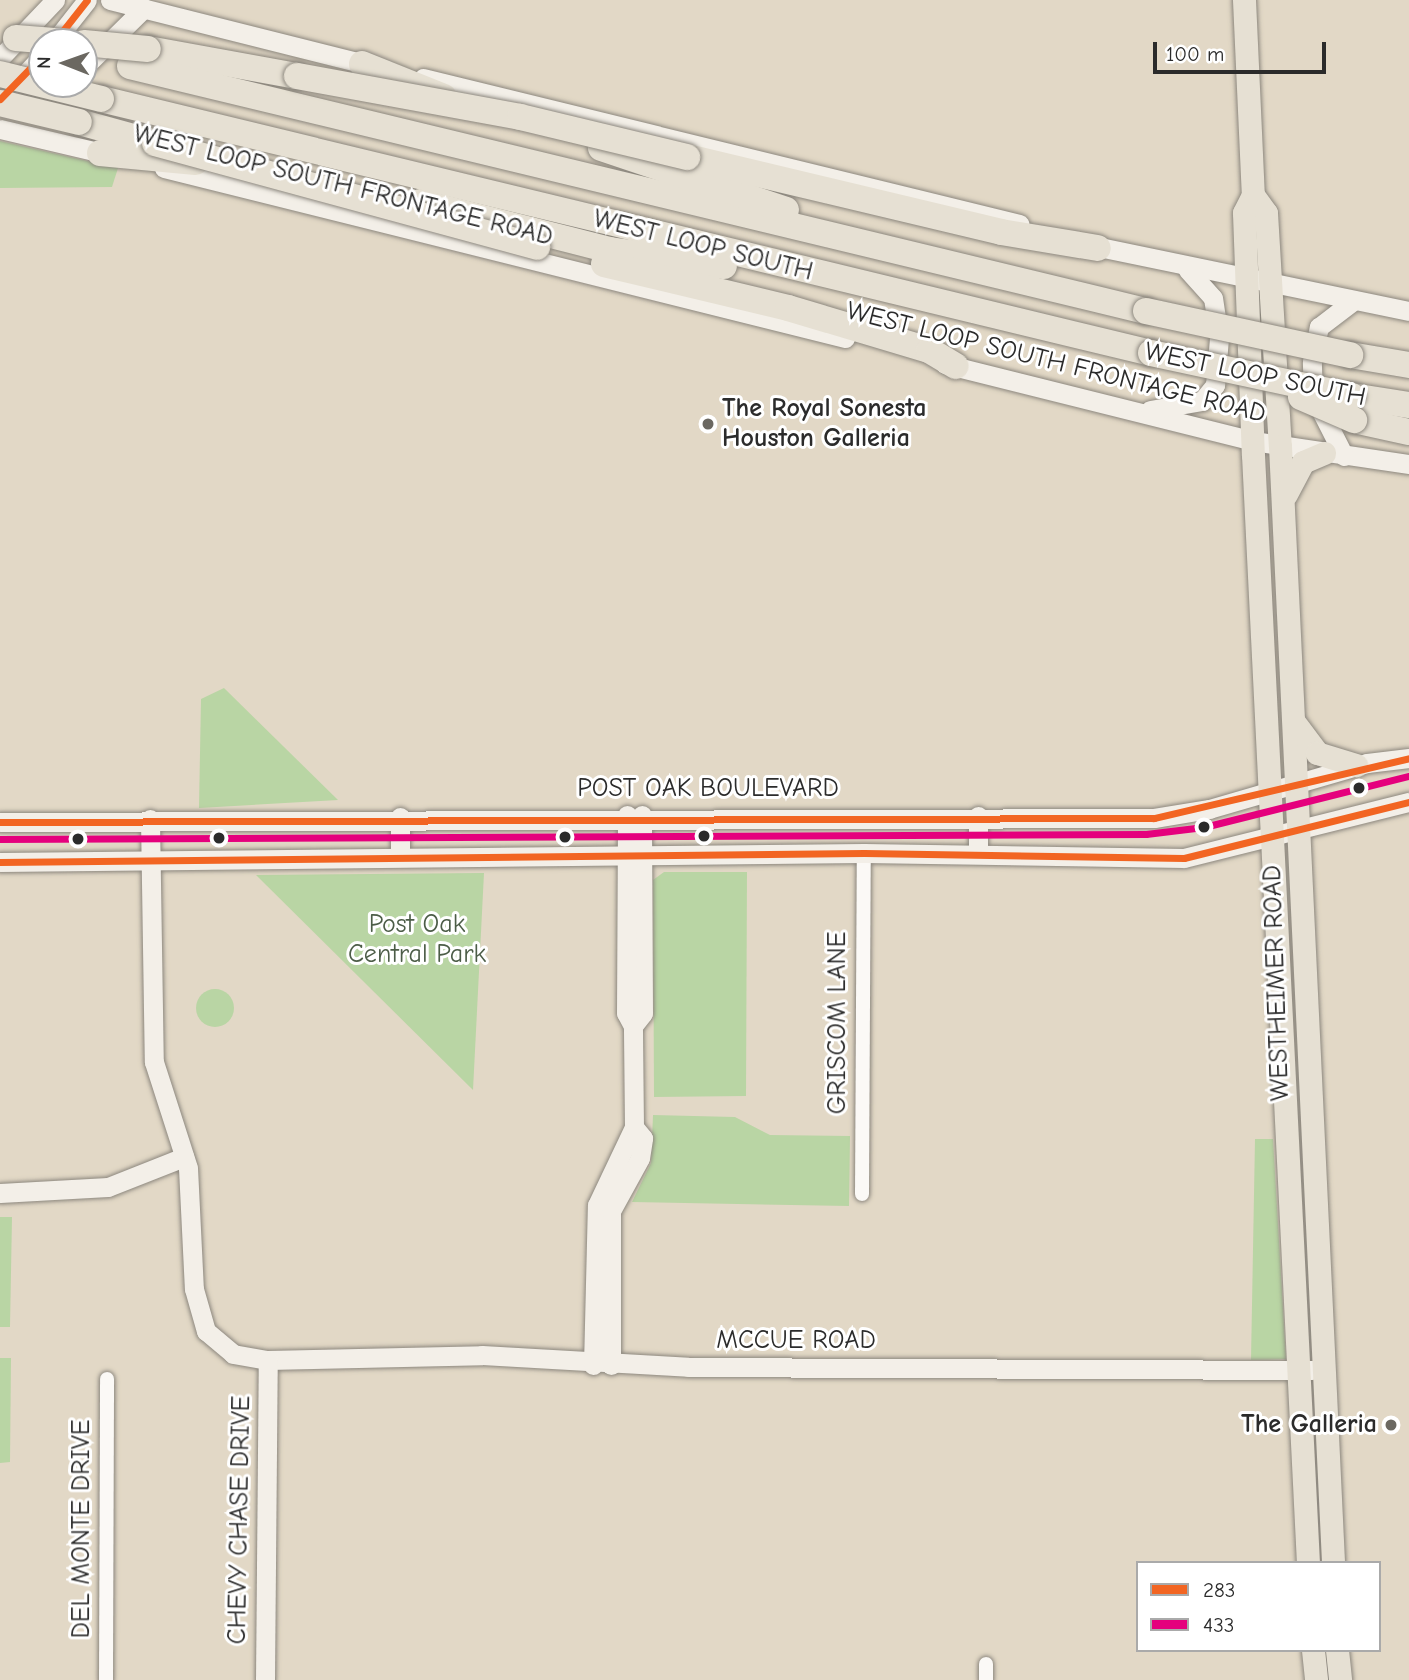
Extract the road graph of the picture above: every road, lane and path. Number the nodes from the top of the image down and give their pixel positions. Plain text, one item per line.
1 (55, 0) edge
2 (87, 0) edge
3 (110, 0) edge
4 (1244, 0) edge
5 (140, 4) edge
6 (65, 28) edge
7 (5, 43) edge
8 (28, 43) edge
9 (28, 44) edge
10 (98, 47) edge
11 (98, 51) edge
12 (98, 55) edge
13 (139, 57) junction
14 (362, 64) junction
15 (28, 71) edge
16 (0, 74) edge
17 (63, 98) edge
18 (0, 101) edge
19 (0, 129) edge
20 (59, 143) junction
21 (100, 152) junction
22 (1253, 194) junction
23 (856, 238) junction
24 (1098, 248) junction
25 (1184, 267) junction
26 (1246, 281) junction
27 (866, 286) junction
28 (1270, 286) junction
29 (1353, 301) junction
30 (1409, 311) edge
31 (1409, 365) edge
32 (956, 366) junction
33 (1409, 405) edge
34 (1353, 408) junction
35 (1139, 412) junction
36 (1409, 432) edge
37 (1253, 440) junction
38 (1280, 446) junction
39 (1334, 454) junction
40 (1409, 464) edge
41 (1283, 500) junction
42 (1294, 722) junction
43 (1409, 758) edge
44 (1356, 765) junction
45 (1296, 784) junction
46 (1270, 792) junction
47 (1409, 802) edge
48 (635, 815) junction
49 (978, 816) junction
50 (400, 817) junction
51 (150, 819) junction
52 (0, 822) edge
53 (1298, 831) junction
54 (1273, 838) junction
55 (864, 853) junction
56 (978, 854) junction
57 (400, 856) junction
58 (635, 856) junction
59 (151, 861) junction
60 (0, 862) edge
61 (1281, 1000) junction
62 (1309, 1064) junction
63 (184, 1157) junction
64 (1290, 1159) junction
65 (0, 1193) edge
66 (862, 1194) dead end
67 (1315, 1227) junction
68 (268, 1360) junction
69 (602, 1365) junction
70 (1300, 1370) junction
71 (1324, 1371) junction
72 (107, 1379) dead end
73 (1307, 1524) junction
74 (1308, 1561) edge
75 (1320, 1561) edge
76 (1333, 1561) edge
77 (1313, 1652) edge
78 (986, 1664) dead end
79 (106, 1680) edge
80 (265, 1680) edge
81 (986, 1680) edge
82 (1316, 1680) edge

1 - 7 main road
2 - 6 main road
3 - 5 main road
4 - 22 main road, WESTHEIMER ROAD
5 - 11 main road
5 - 14 main road
7 - 8 highway, bridge
7 - 9 highway, bridge
10 - 13 highway, bridge
12 - 13 highway, WEST LOOP SOUTH
13 - 23 highway, WEST LOOP SOUTH
13 - 24 highway, bridge
14 - 23 highway
14 - 24 main road
15 - 18 main road
16 - 27 highway, WEST LOOP SOUTH, bridge
17 - 20 main road
18 - 32 highway, bridge
19 - 20 main road, WEST LOOP SOUTH FRONTAGE ROAD
20 - 21 main road, WEST LOOP SOUTH FRONTAGE ROAD
21 - 27 highway
21 - 32 main road, WEST LOOP SOUTH FRONTAGE ROAD
22 - 26 main road, WESTHEIMER ROAD
22 - 28 main road, WESTHEIMER ROAD
23 - 31 highway, WEST LOOP SOUTH, bridge
24 - 25 main road
25 - 26 main road
25 - 35 main road
26 - 28 main road
26 - 37 main road, WESTHEIMER ROAD
27 - 34 highway, WEST LOOP SOUTH, bridge
28 - 29 main road
28 - 38 main road, WESTHEIMER ROAD
29 - 30 main road
29 - 39 main road
32 - 35 main road, WEST LOOP SOUTH FRONTAGE ROAD
33 - 34 highway, WEST LOOP SOUTH
34 - 36 highway
35 - 37 main road, WEST LOOP SOUTH FRONTAGE ROAD
37 - 38 main road, WEST LOOP SOUTH FRONTAGE ROAD
37 - 46 main road, WESTHEIMER ROAD
38 - 39 main road, WEST LOOP SOUTH FRONTAGE ROAD
38 - 41 main road, WESTHEIMER ROAD
39 - 40 main road, WEST LOOP SOUTH FRONTAGE ROAD
39 - 41 main road
41 - 42 main road, WESTHEIMER ROAD
42 - 44 main road
42 - 45 main road, WESTHEIMER ROAD
43 - 44 main road, POST OAK BOULEVARD
44 - 45 main road, POST OAK BOULEVARD
45 - 46 main road, POST OAK BOULEVARD
45 - 53 main road, WESTHEIMER ROAD
46 - 49 main road, POST OAK BOULEVARD
46 - 54 main road, WESTHEIMER ROAD
47 - 53 main road
48 - 49 main road, POST OAK BOULEVARD
48 - 50 main road, POST OAK BOULEVARD
48 - 58 main road
49 - 56 main road
50 - 51 main road, POST OAK BOULEVARD
50 - 57 main road
51 - 52 main road, POST OAK BOULEVARD
51 - 59 main road, MCCUE ROAD
53 - 54 main road
53 - 62 main road, WESTHEIMER ROAD
54 - 56 main road
54 - 61 main road, WESTHEIMER ROAD
55 - 56 main road
55 - 58 main road
55 - 66 street, GRISCOM LANE
57 - 58 main road
57 - 59 main road
58 - 69 main road
59 - 60 main road
59 - 63 main road, MCCUE ROAD
61 - 62 main road
61 - 64 main road, WESTHEIMER ROAD
62 - 67 main road, WESTHEIMER ROAD
63 - 65 main road
63 - 68 main road, MCCUE ROAD
64 - 67 main road
64 - 70 main road, WESTHEIMER ROAD
67 - 71 main road, WESTHEIMER ROAD
68 - 69 main road, MCCUE ROAD
68 - 80 main road, CHEVY CHASE DRIVE
69 - 70 main road, MCCUE ROAD
70 - 71 main road, MCCUE ROAD
70 - 73 main road, WESTHEIMER ROAD
71 - 76 main road, WESTHEIMER ROAD
72 - 79 street, DEL MONTE DRIVE
73 - 74 main road, WESTHEIMER ROAD
73 - 75 main road
77 - 82 main road
78 - 81 street

